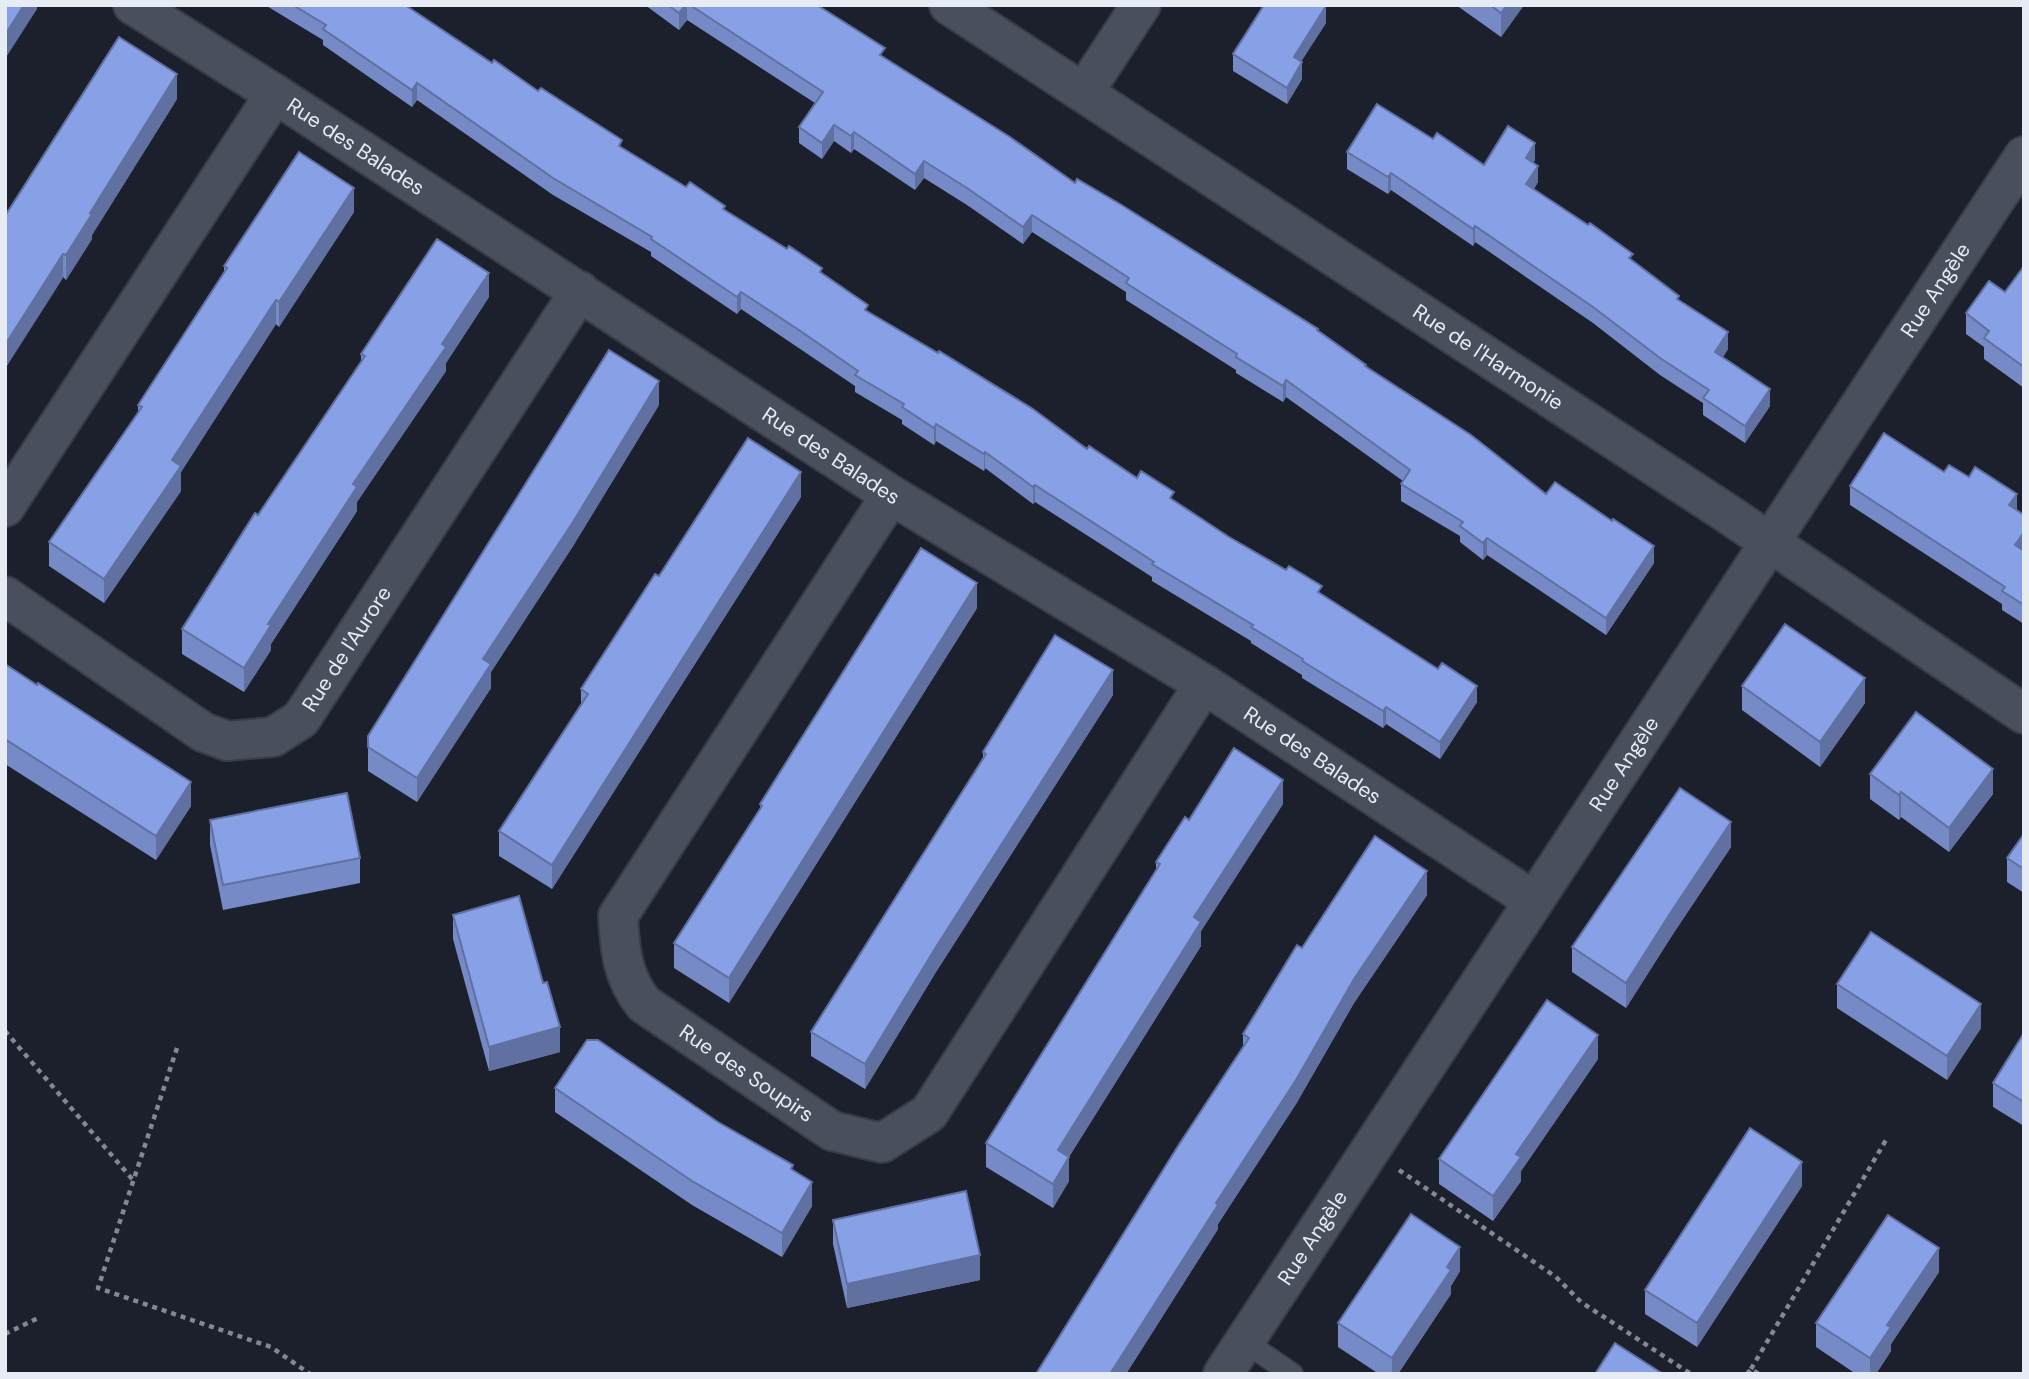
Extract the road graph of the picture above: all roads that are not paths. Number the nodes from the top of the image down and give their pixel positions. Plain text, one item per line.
1 (133, 5) edge
2 (949, 5) edge
3 (1141, 5) edge
4 (1084, 92) junction
5 (275, 93) junction
6 (2024, 156) edge
7 (2013, 197) edge
8 (580, 291) junction
9 (891, 495) junction
10 (5, 507) edge
11 (1770, 542) junction
12 (5, 596) edge
13 (1204, 684) junction
14 (2024, 714) edge
15 (1534, 901) junction
16 (1244, 1341) junction
17 (1223, 1374) edge
18 (1292, 1374) edge

1 - 5 street, Rue des Balades
2 - 4 street, Rue de l'Harmonie
3 - 4 street
4 - 11 street, Rue de l'Harmonie
5 - 8 street, Rue des Balades
5 - 10 street
6 - 7 street, Rue Angèle
7 - 11 street, Rue Angèle
8 - 9 street, Rue des Balades
8 - 12 street, Rue de l'Aurore
9 - 13 street, Rue des Balades
9 - 13 street, Rue des Soupirs
11 - 14 street, Rue de l'Harmonie
11 - 15 street, Rue Angèle
13 - 15 street, Rue des Balades
15 - 16 street, Rue Angèle
16 - 17 street, Rue Angèle
16 - 18 lane

